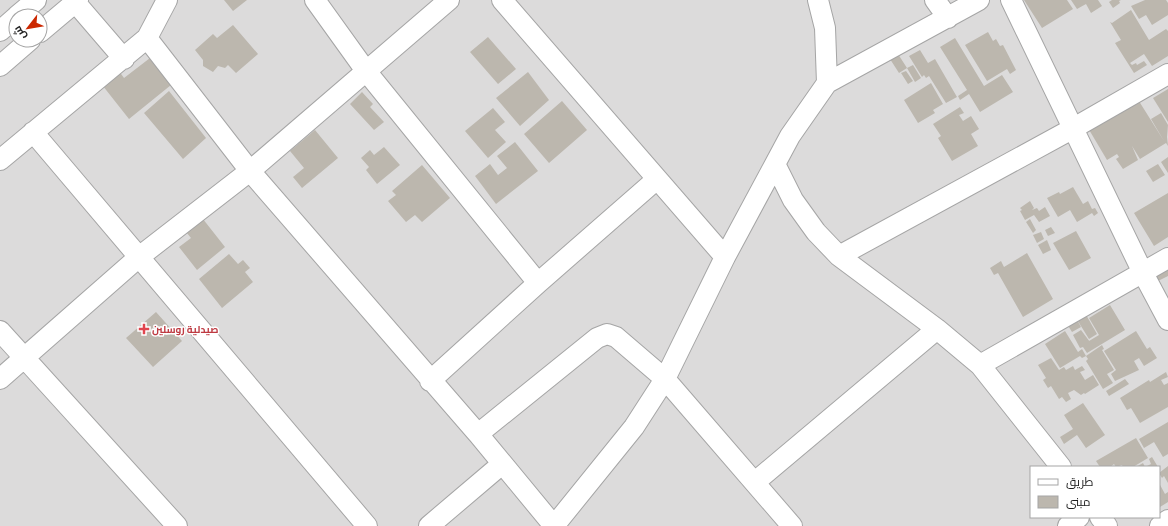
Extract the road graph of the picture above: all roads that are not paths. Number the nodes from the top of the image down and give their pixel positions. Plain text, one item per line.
1 (36, 0) edge
2 (315, 0) edge
3 (449, 0) edge
4 (502, 0) edge
5 (818, 0) edge
6 (935, 0) edge
7 (979, 0) edge
8 (1011, 0) edge
9 (77, 1) edge
10 (165, 1) edge
11 (27, 8) edge
12 (948, 18) junction
13 (8, 24) edge
14 (48, 25) edge
15 (0, 31) edge
16 (147, 38) junction
17 (21, 48) edge
18 (124, 59) junction
19 (0, 66) edge
20 (366, 71) junction
21 (1168, 74) edge
22 (827, 83) junction
23 (1072, 129) junction
24 (33, 132) junction
25 (0, 160) edge
26 (775, 164) junction
27 (250, 171) junction
28 (657, 179) junction
29 (839, 256) junction
30 (140, 257) junction
31 (725, 257) junction
32 (1168, 258) edge
33 (1143, 273) junction
34 (538, 283) junction
35 (1168, 320) edge
36 (937, 329) junction
37 (0, 331) edge
38 (24, 358) junction
39 (980, 365) junction
40 (665, 378) junction
41 (0, 379) edge
42 (430, 381) junction
43 (478, 434) junction
44 (502, 464) junction
45 (1060, 466) edge
46 (755, 482) junction
47 (1078, 518) edge
48 (1101, 518) edge
49 (1168, 520) edge
50 (177, 526) edge
51 (366, 526) edge
52 (429, 526) edge
53 (554, 526) edge
54 (792, 526) edge
55 (1068, 526) edge
56 (1107, 526) edge
57 (1160, 526) edge

1 - 11 street
2 - 20 street
3 - 20 street
4 - 28 street
5 - 22 street
6 - 12 street
7 - 12 street
8 - 23 street
9 - 14 street
9 - 18 street
10 - 16 street
12 - 22 street
13 - 15 street
16 - 18 street
16 - 27 street
17 - 19 street
18 - 24 street
20 - 27 street
20 - 34 street
21 - 23 street
22 - 26 street
23 - 29 street
23 - 33 street
24 - 25 street
24 - 30 street
26 - 29 street
26 - 31 street
27 - 30 street
27 - 42 street
28 - 31 street
28 - 34 street
29 - 36 street
30 - 38 street
30 - 51 street
31 - 40 street
32 - 33 street
33 - 35 street
33 - 39 street
34 - 42 street
36 - 39 street
36 - 46 street
37 - 38 street
38 - 41 street
38 - 50 street
39 - 45 street
40 - 43 street
40 - 46 street
40 - 53 street
42 - 43 street
43 - 44 street
44 - 52 street
44 - 53 street
46 - 54 street
47 - 55 street
48 - 56 street
49 - 57 street

